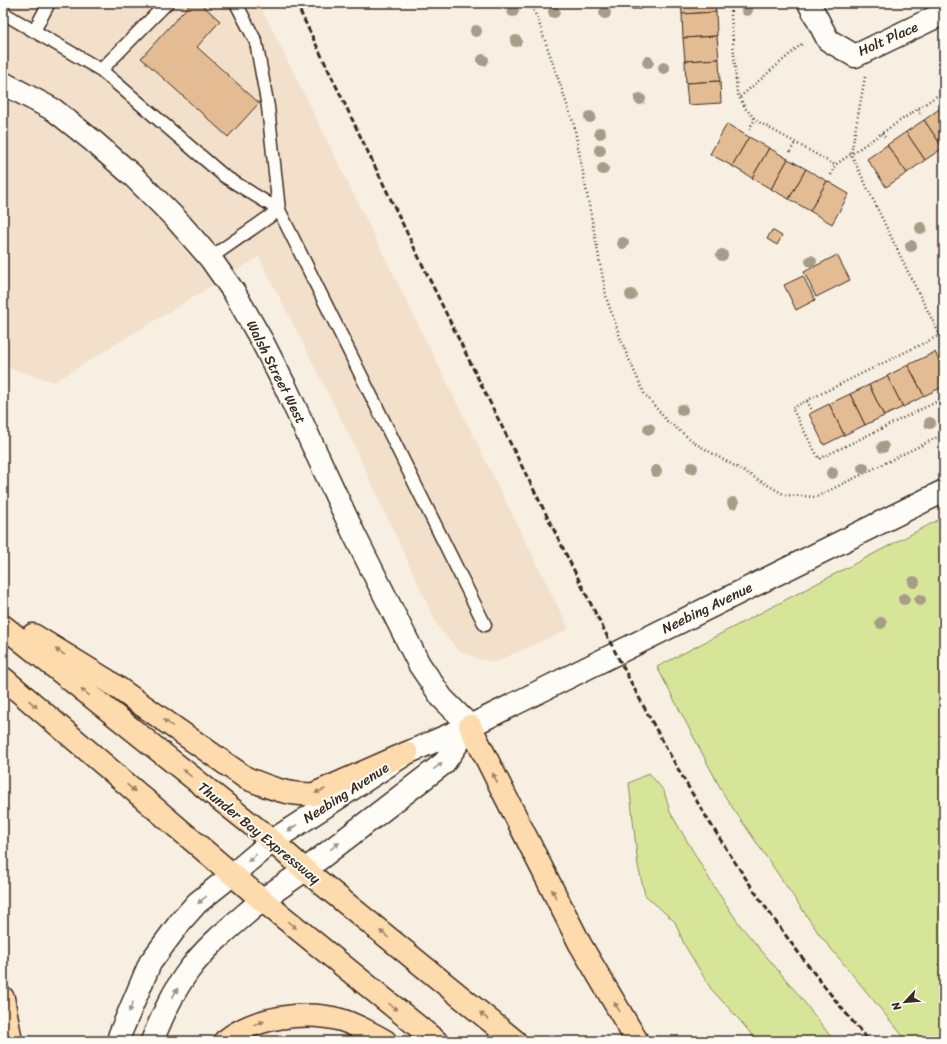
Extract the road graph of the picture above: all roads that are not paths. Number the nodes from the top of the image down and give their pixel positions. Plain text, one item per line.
1 (5, 3) edge
2 (49, 3) edge
3 (168, 3) edge
4 (236, 3) edge
5 (809, 3) edge
6 (3, 8) edge
7 (3, 13) edge
8 (944, 13) edge
9 (34, 31) junction
10 (101, 70) junction
11 (3, 83) edge
12 (279, 210) junction
13 (210, 258) junction
14 (944, 491) edge
15 (3, 616) edge
16 (486, 625) dead end
17 (3, 626) edge
18 (3, 678) edge
19 (470, 726) junction
20 (407, 753) junction
21 (272, 842) junction
22 (304, 870) junction
23 (232, 875) junction
24 (262, 900) junction
25 (3, 998) edge
26 (11, 1041) edge
27 (118, 1041) edge
28 (152, 1041) edge
29 (225, 1041) edge
30 (385, 1041) edge
31 (436, 1041) edge
32 (515, 1041) edge
33 (637, 1041) edge

1 - 6 lane
2 - 9 lane
3 - 10 lane
4 - 12 lane
5 - 8 street, Holt Place
7 - 9 lane
9 - 10 lane
10 - 12 lane
11 - 13 street, Walsh Street West
12 - 13 lane
12 - 16 lane
13 - 19 street, Walsh Street West
14 - 19 street, Neebing Avenue
20 -> 15 highway
21 -> 17 highway, Thunder Bay Expressway
18 -> 23 highway
19 - 20 street, Neebing Avenue
22 -> 19 street, Neebing Avenue
33 -> 19 highway
20 -> 21 street, Neebing Avenue
21 - 22 highway, Thunder Bay Expressway
21 -> 23 street, Neebing Avenue
22 - 24 street, Neebing Avenue
32 -> 22 highway, Thunder Bay Expressway
23 - 24 highway
23 -> 27 street, Neebing Avenue
28 -> 24 street, Neebing Avenue
24 -> 31 highway
25 - 26 highway
29 -> 30 highway

